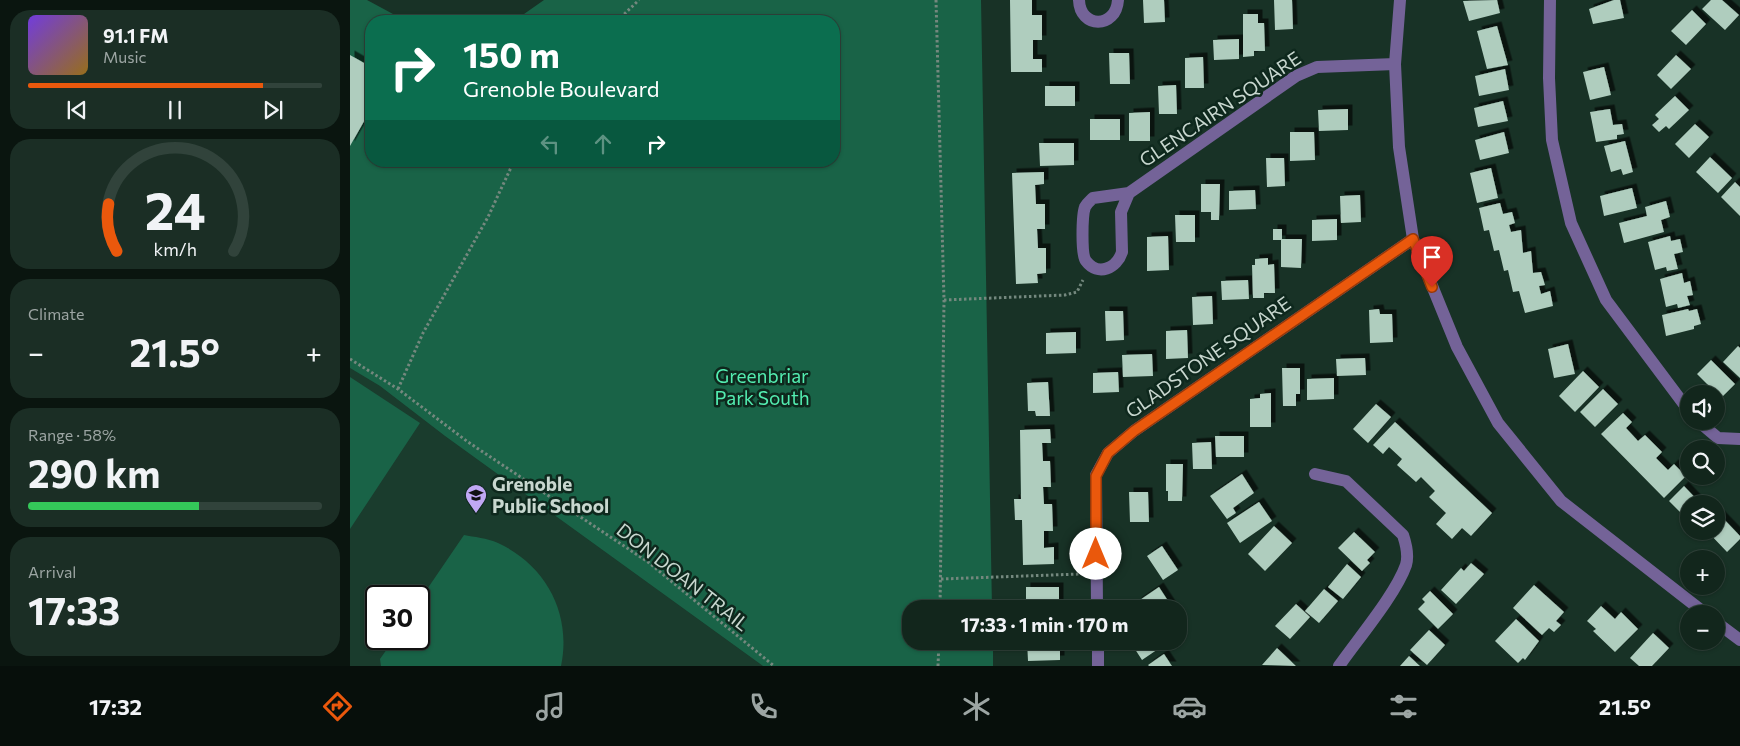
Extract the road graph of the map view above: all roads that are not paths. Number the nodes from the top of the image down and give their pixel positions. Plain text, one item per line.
1 (1079, 0) edge
2 (1118, 0) edge
3 (1400, 0) edge
4 (1550, 0) edge
5 (1395, 64) junction
6 (1129, 193) junction
7 (1413, 239) junction
8 (1680, 399) edge
9 (1709, 430) edge
10 (1740, 439) edge
11 (1315, 474) dead end
12 (1097, 600) edge
13 (1694, 605) edge
14 (1725, 629) edge
15 (1740, 640) edge
16 (1098, 650) edge
17 (1098, 666) edge
18 (1338, 666) edge

1 - 2 street
3 - 5 street
4 - 8 street
5 - 6 street, GLENCAIRN SQUARE
5 - 7 street
6 - 6 street, GLENCAIRN SQUARE
7 - 12 street, GLADSTONE SQUARE
7 - 13 street
9 - 10 street
11 - 18 street
14 - 15 street
16 - 17 street

